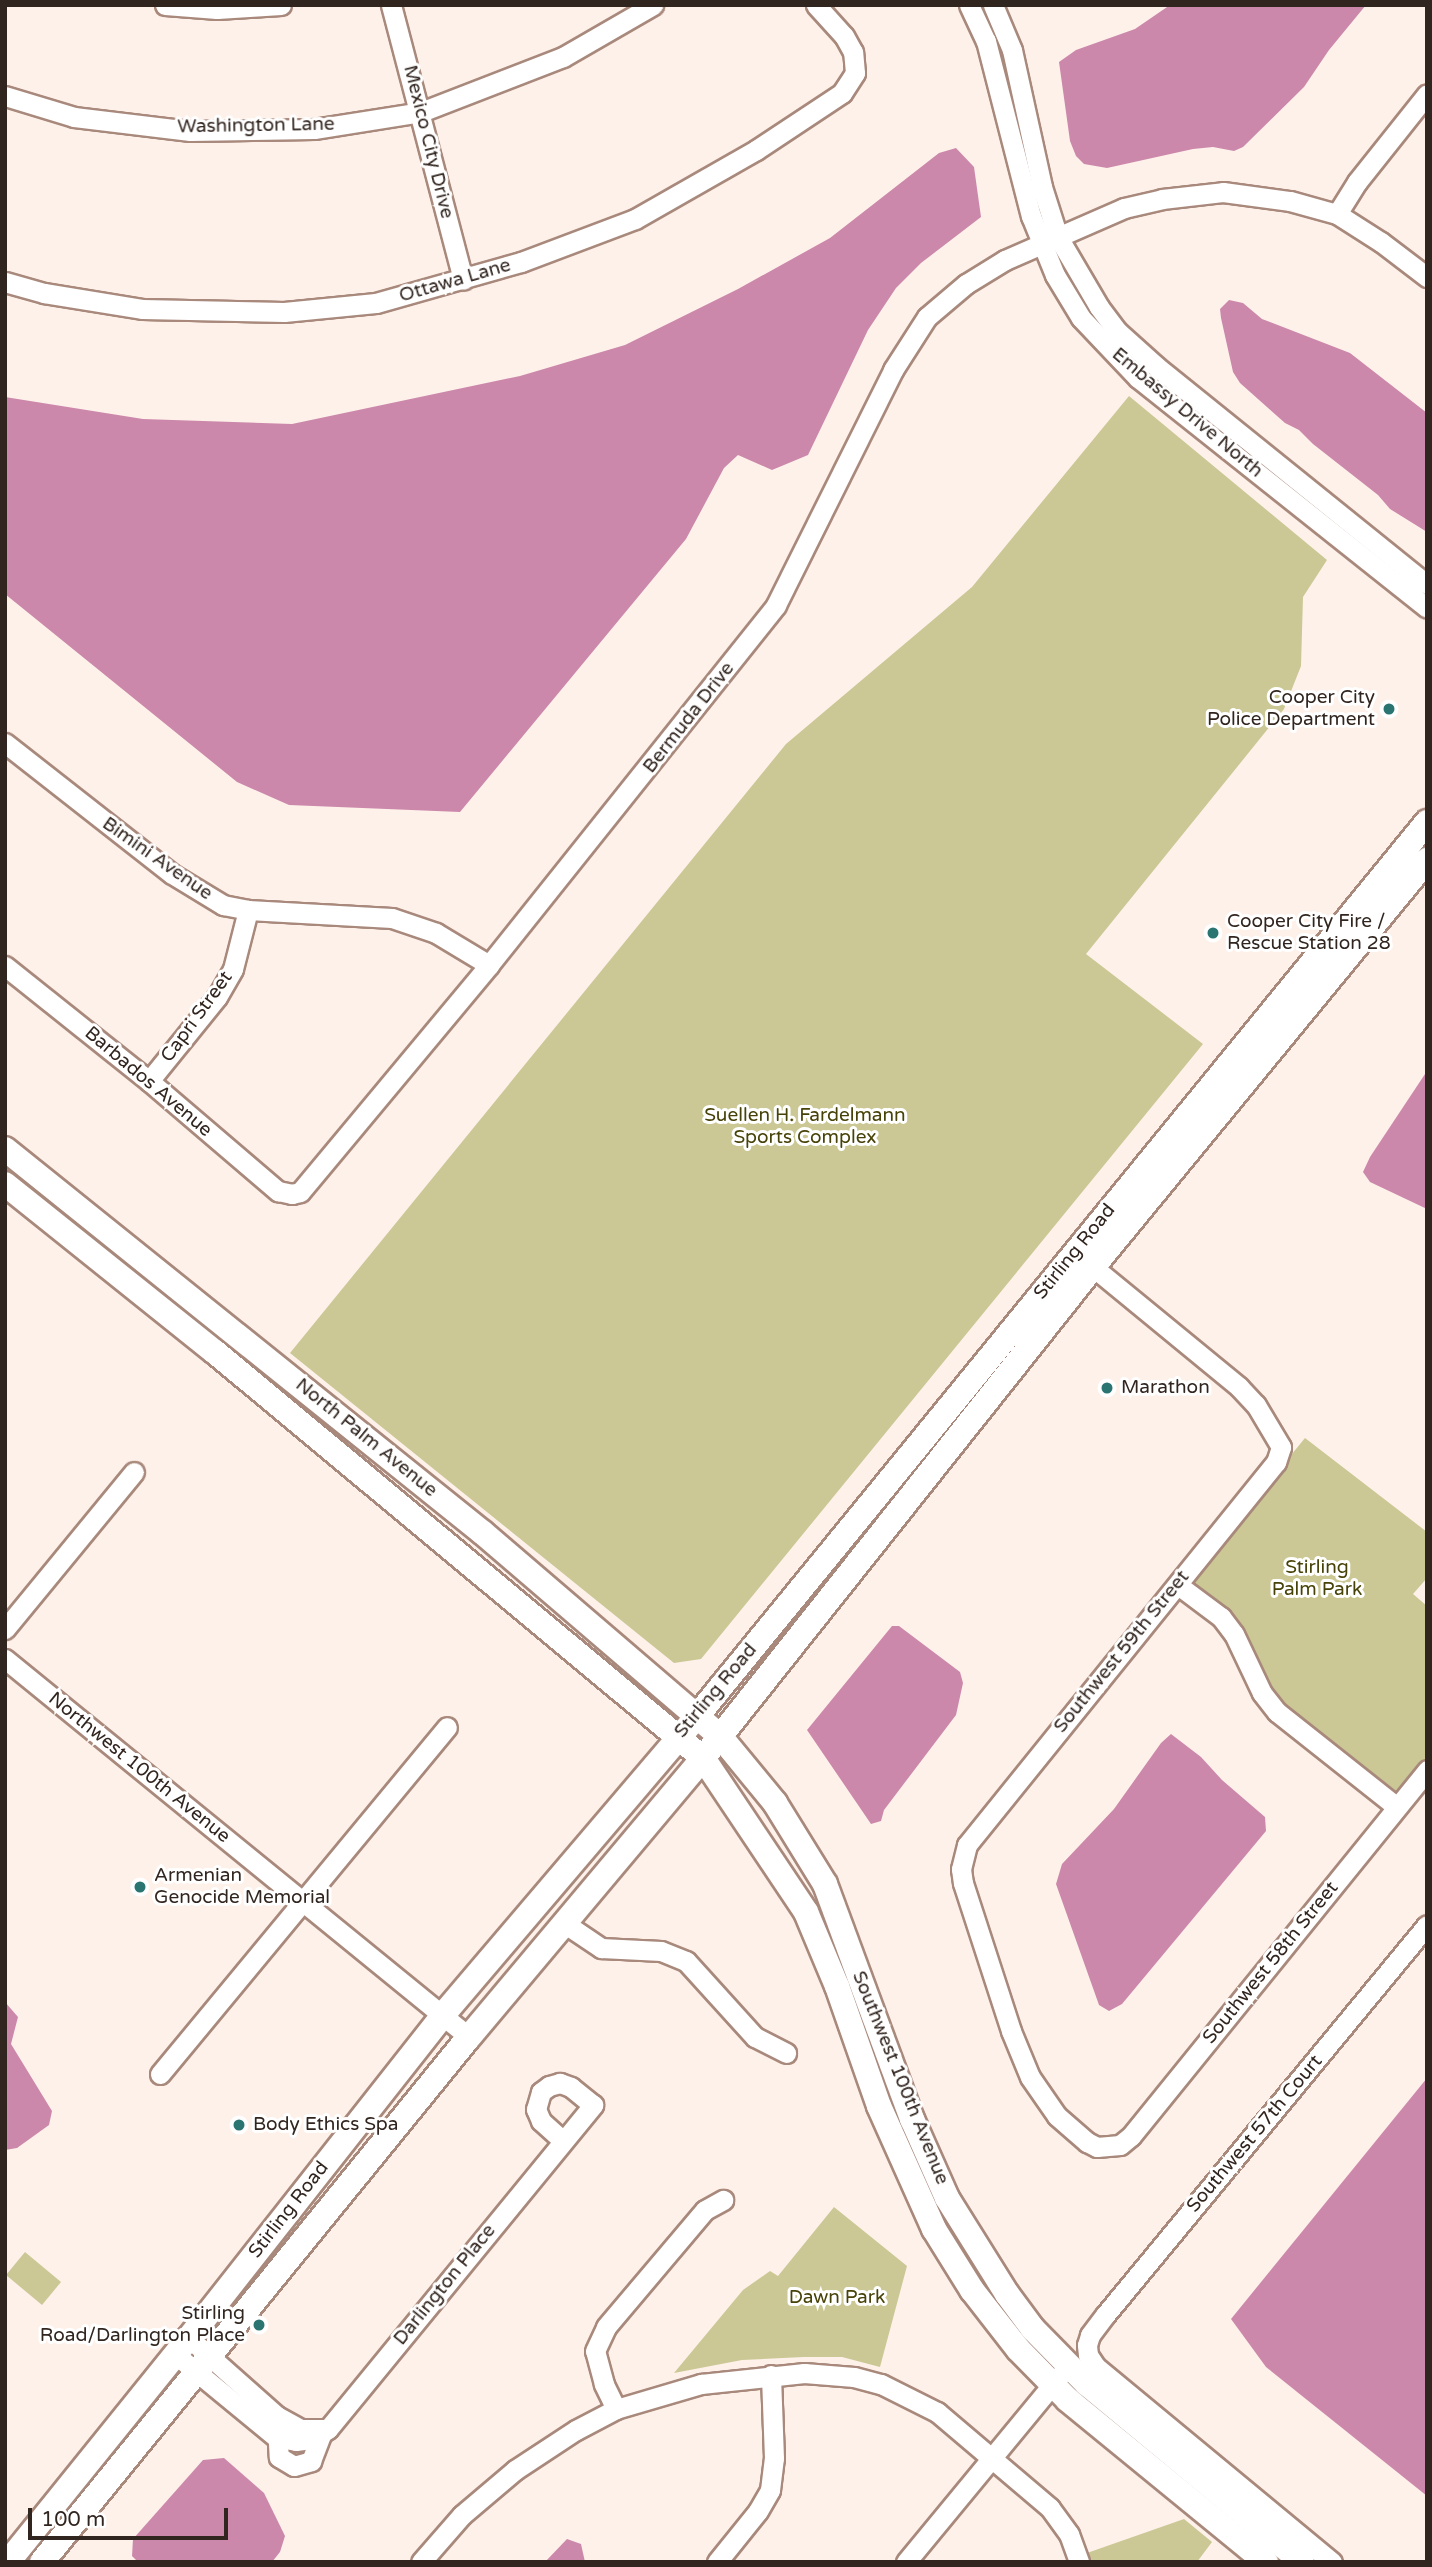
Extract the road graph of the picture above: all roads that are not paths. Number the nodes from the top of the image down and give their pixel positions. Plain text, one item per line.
1 (165, 5) edge
2 (281, 5) edge
3 (391, 5) edge
4 (653, 5) edge
5 (816, 5) edge
6 (969, 5) edge
7 (993, 5) edge
8 (1427, 94) edge
9 (5, 96) edge
10 (421, 112) junction
11 (1337, 214) junction
12 (1049, 241) junction
13 (1427, 277) edge
14 (463, 279) junction
15 (5, 282) edge
16 (1427, 585) edge
17 (1427, 608) edge
18 (5, 743) edge
19 (1427, 822) edge
20 (1427, 860) edge
21 (248, 910) junction
22 (489, 965) junction
23 (5, 966) edge
24 (149, 1081) junction
25 (5, 1149) edge
26 (33, 1171) junction
27 (11, 1188) edge
28 (292, 1194) joint
29 (1093, 1267) junction
30 (134, 1472) dead end
31 (1178, 1585) junction
32 (5, 1629) edge
33 (5, 1659) edge
34 (698, 1715) junction
35 (447, 1727) dead end
36 (720, 1736) junction
37 (678, 1737) junction
38 (703, 1758) junction
39 (1427, 1770) edge
40 (1397, 1807) junction
41 (302, 1902) junction
42 (565, 1923) junction
43 (1427, 1925) edge
44 (442, 2016) junction
45 (469, 2037) junction
46 (786, 2053) dead end
47 (160, 2074) dead end
48 (562, 2140) dead end
49 (1109, 2148) joint
50 (723, 2200) dead end
51 (183, 2347) junction
52 (202, 2364) junction
53 (771, 2375) junction
54 (1060, 2375) junction
55 (248, 2390) junction
56 (617, 2409) junction
57 (246, 2413) junction
58 (277, 2416) junction
59 (325, 2431) junction
60 (276, 2437) junction
61 (992, 2457) junction
62 (27, 2538) junction
63 (45, 2558) edge
64 (8, 2562) edge
65 (421, 2562) edge
66 (717, 2562) edge
67 (906, 2562) edge
68 (1079, 2562) edge
69 (1266, 2562) edge
70 (1302, 2562) edge
71 (1332, 2562) edge

1 - 2 street
3 - 10 street, Mexico City Drive
4 - 10 street, Washington Lane
5 - 14 street, Ottawa Lane
6 - 12 street, Embassy Drive North
7 - 12 street, Embassy Drive North
8 - 11 street
9 - 10 street, Washington Lane
10 - 14 street, Mexico City Drive
11 - 12 street, Bermuda Drive
11 - 13 street, Bermuda Drive
12 - 16 street, Embassy Drive North
12 - 17 street, Embassy Drive North
12 - 22 street, Bermuda Drive
14 - 15 street, Ottawa Lane
18 - 21 street, Bimini Avenue
19 - 34 main road, Stirling Road
20 - 29 main road, Stirling Road
21 - 22 street, Bimini Avenue
21 - 24 street, Capri Street
22 - 28 street, Bermuda Drive
23 - 24 street, Barbados Avenue
24 - 28 street, Barbados Avenue
25 - 26 main road, North Palm Avenue
26 - 27 main road
26 - 34 main road, North Palm Avenue
27 - 37 main road, North Palm Avenue
29 - 31 street, Southwest 59th Street
29 - 36 main road, Stirling Road
30 - 32 street
31 - 40 street
31 - 49 street, Southwest 59th Street
33 - 41 street, Northwest 100th Avenue
34 - 36 main road, North Palm Avenue
34 - 37 main road, Stirling Road
35 - 41 street
36 - 38 main road, Stirling Road
36 - 54 main road, Southwest 100th Avenue
37 - 38 main road, North Palm Avenue
37 - 44 main road, Stirling Road
38 - 42 main road, Stirling Road
38 - 54 main road, Southwest 100th Avenue
39 - 40 street, Southwest 58th Street
40 - 49 street, Southwest 58th Street
41 - 44 street, Northwest 100th Avenue
41 - 47 street
42 - 45 main road, Stirling Road
42 - 46 street
43 - 71 street, Southwest 57th Court
44 - 45 street, Northwest 100th Avenue
44 - 51 main road, Stirling Road
45 - 52 main road, Stirling Road
48 - 59 street, Darlington Place
50 - 56 street
51 - 52 street
51 - 62 main road, Stirling Road
52 - 55 street
52 - 57 street
52 - 63 main road, Stirling Road
53 - 56 street
53 - 61 street
53 - 66 street
54 - 61 street
54 - 69 main road, Southwest 100th Avenue
54 - 70 main road, Southwest 100th Avenue
55 - 57 street
55 - 58 street
56 - 65 street
57 - 60 street
58 - 59 street
58 - 60 street
59 - 60 street
61 - 67 street
61 - 68 street
62 - 63 main road
62 - 64 main road, Stirling Road

